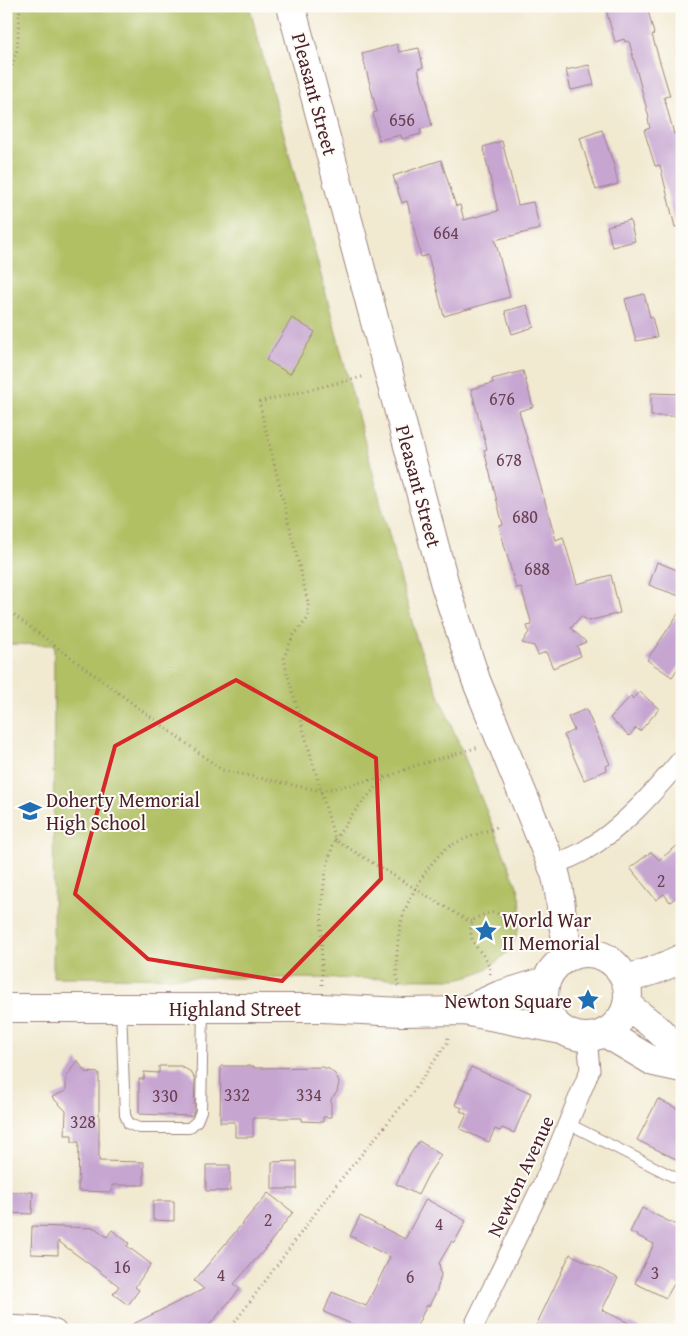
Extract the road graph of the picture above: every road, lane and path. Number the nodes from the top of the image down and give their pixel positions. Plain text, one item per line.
1 (20, 6) edge
2 (291, 6) edge
3 (6, 86) edge
4 (388, 371) junction
5 (6, 608) edge
6 (501, 741) junction
7 (682, 759) edge
8 (389, 776) junction
9 (321, 791) junction
10 (499, 826) dead end
11 (334, 840) junction
12 (552, 866) junction
13 (417, 889) junction
14 (472, 921) junction
15 (523, 927) dead end
16 (572, 956) junction
17 (682, 958) edge
18 (489, 977) dead end
19 (546, 982) junction
20 (398, 986) dead end
21 (322, 987) dead end
22 (626, 992) junction
23 (6, 1008) edge
24 (121, 1008) junction
25 (203, 1008) junction
26 (464, 1011) junction
27 (585, 1033) junction
28 (448, 1037) dead end
29 (682, 1052) edge
30 (682, 1068) edge
31 (569, 1124) junction
32 (682, 1181) edge
33 (6, 1325) edge
34 (56, 1330) edge
35 (229, 1330) edge
36 (472, 1330) edge

1 - 3 path
2 - 4 main road, Pleasant Street
4 - 6 main road, Pleasant Street
4 - 9 path
5 - 9 path
6 - 8 path
6 - 12 main road, Pleasant Street
7 - 12 street
8 - 9 path
8 - 11 path
9 - 11 path
10 - 13 path
11 - 13 path
11 - 21 path
12 - 16 main road, Pleasant Street
13 - 14 path
13 - 20 path
14 - 15 path
14 - 18 path
16 - 19 main road
16 - 22 main road
17 - 22 main road
19 - 26 main road, Highland Street
19 - 27 main road
22 - 27 main road
22 - 29 main road
23 - 24 main road, Highland Street
24 - 25 main road, Highland Street
24 - 25 lane
25 - 26 main road, Highland Street
26 - 27 main road, Highland Street
27 - 30 main road
27 - 31 street, Newton Avenue
28 - 35 path
31 - 32 lane
31 - 36 street, Newton Avenue
33 - 34 street

